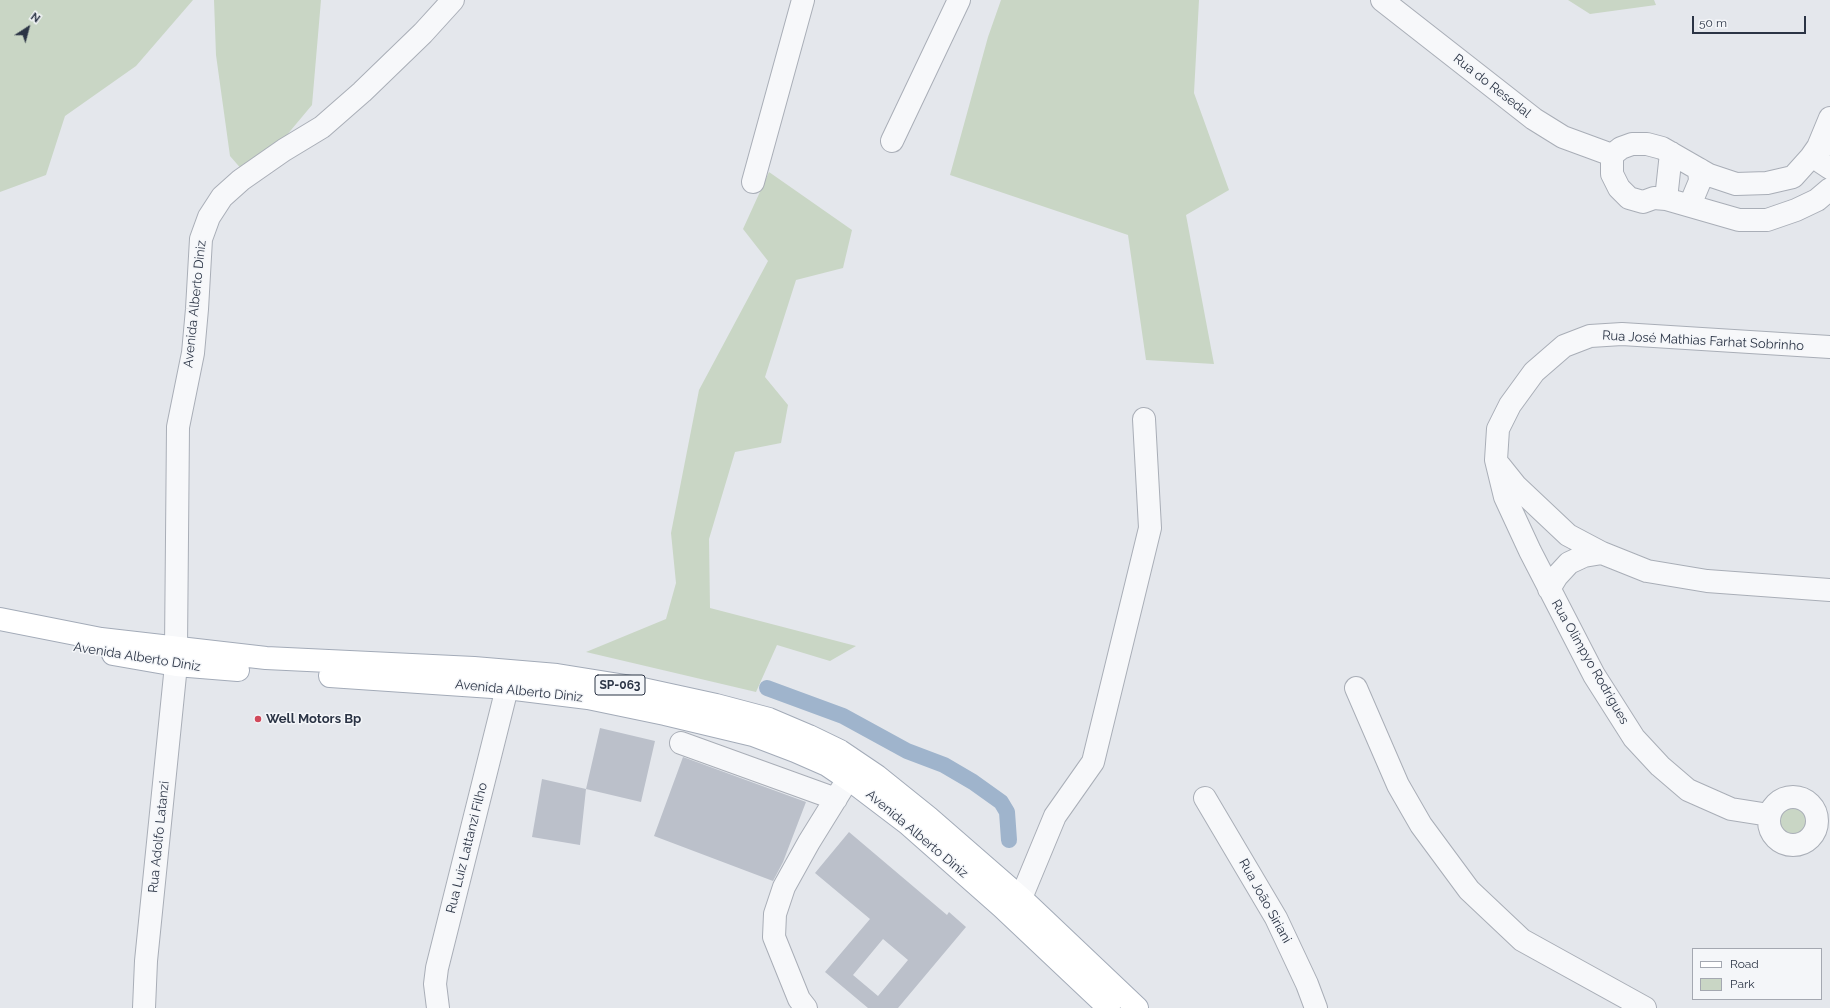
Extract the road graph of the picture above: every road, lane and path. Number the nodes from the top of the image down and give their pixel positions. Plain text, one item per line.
1 (453, 0) edge
2 (803, 0) edge
3 (959, 0) edge
4 (1382, 0) edge
5 (1830, 118) edge
6 (892, 141) dead end
7 (1824, 146) edge
8 (1666, 151) junction
9 (1612, 155) junction
10 (1830, 168) edge
11 (1699, 169) junction
12 (753, 182) dead end
13 (1830, 189) edge
14 (1660, 198) junction
15 (1690, 205) junction
16 (1830, 347) edge
17 (1144, 418) dead end
18 (1496, 460) junction
19 (1602, 553) junction
20 (1549, 589) junction
21 (1830, 590) edge
22 (0, 619) edge
23 (0, 634) edge
24 (176, 657) junction
25 (507, 688) junction
26 (1356, 688) dead end
27 (682, 743) dead end
28 (848, 779) junction
29 (1205, 798) dead end
30 (836, 799) junction
31 (1769, 815) dead end
32 (1021, 898) junction
33 (144, 1008) edge
34 (438, 1008) edge
35 (806, 1008) edge
36 (1109, 1008) edge
37 (1137, 1008) edge
38 (1316, 1008) edge
39 (1645, 1008) edge

1 - 24 street, Avenida Alberto Diniz
2 - 12 street
3 - 6 street
4 - 9 street, Rua do Resedal
5 - 7 street
7 - 10 street
7 - 11 street
8 - 9 street
8 - 11 street
8 - 14 street
9 - 14 street
11 - 15 street
13 - 15 street
14 - 15 street
16 - 18 street, Rua José Mathias Farhat Sobrinho
17 - 32 street
18 - 19 street
18 - 20 street, Rua Olimpyo Rodrigues
19 - 20 street
19 - 21 street
20 - 31 street, Rua Olimpyo Rodrigues
22 - 24 main road, Avenida Alberto Diniz / SP-063
23 - 24 main road, Avenida Alberto Diniz / SP-063
24 - 25 main road, Avenida Alberto Diniz / SP-063
24 - 32 main road, Avenida Alberto Diniz / SP-063
24 - 33 street, Rua Adolfo Latanzi
25 - 28 main road, Avenida Alberto Diniz / SP-063
25 - 34 street, Rua Luiz Lattanzi Filho
26 - 39 street
27 - 30 street
28 - 30 street
28 - 36 main road, Avenida Alberto Diniz / SP-063
29 - 38 street, Rua João Siriani
30 - 35 street
32 - 37 main road, Avenida Alberto Diniz / SP-063

